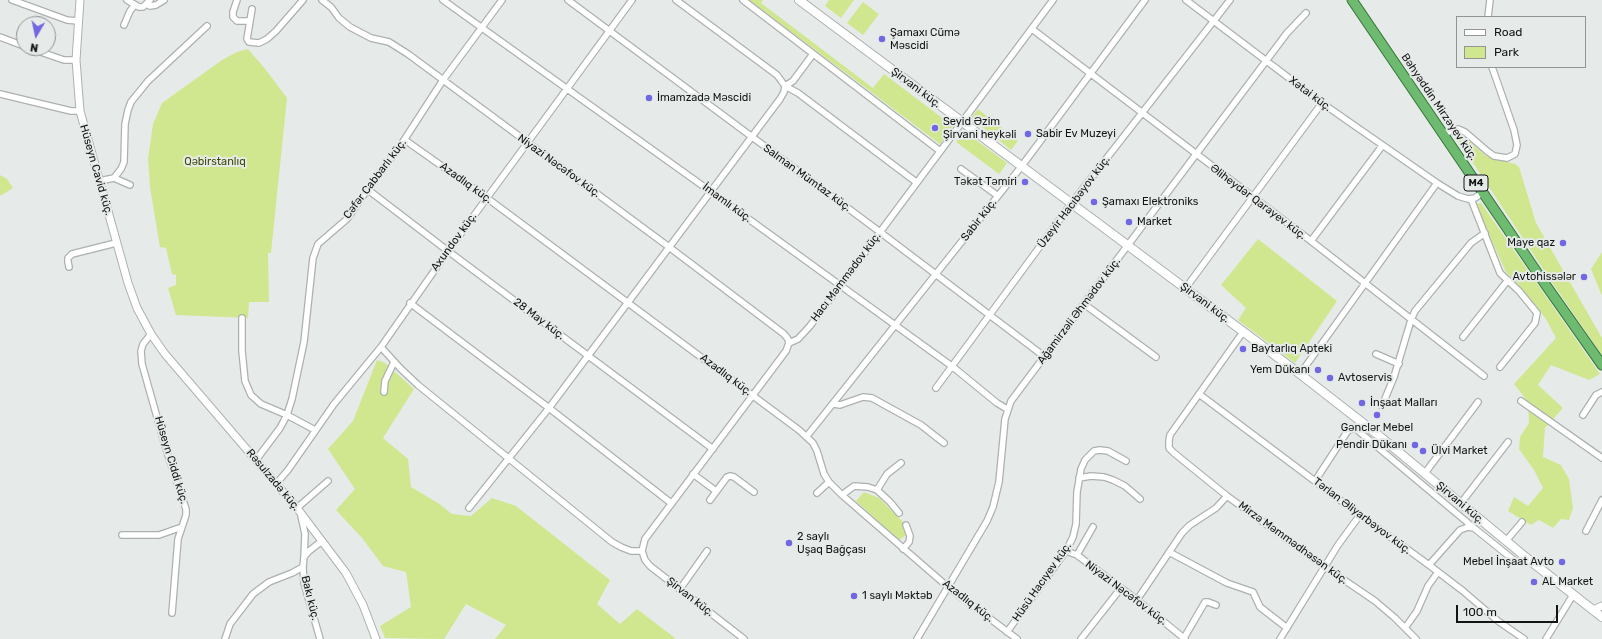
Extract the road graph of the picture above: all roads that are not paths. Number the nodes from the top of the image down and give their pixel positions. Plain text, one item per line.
1 (12, 0) edge
2 (80, 0) edge
3 (128, 0) edge
4 (164, 0) edge
5 (237, 0) edge
6 (303, 0) edge
7 (322, 0) edge
8 (443, 0) edge
9 (502, 0) edge
10 (568, 0) edge
11 (632, 0) edge
12 (676, 0) edge
13 (743, 0) edge
14 (798, 0) edge
15 (1054, 0) edge
16 (1145, 0) edge
17 (1186, 0) edge
18 (1230, 0) edge
19 (1352, 0) edge
20 (1490, 0) edge
21 (148, 2) edge
22 (134, 5) junction
23 (252, 9) dead end
24 (1306, 13) dead end
25 (1488, 16) edge
26 (78, 21) junction
27 (249, 21) junction
28 (1214, 21) junction
29 (124, 25) dead end
30 (207, 26) dead end
31 (481, 28) junction
32 (1032, 29) junction
33 (610, 30) junction
34 (0, 37) edge
35 (16, 43) edge
36 (813, 54) junction
37 (52, 56) edge
38 (76, 60) junction
39 (1267, 61) junction
40 (1492, 68) edge
41 (1091, 74) junction
42 (443, 80) junction
43 (785, 86) junction
44 (567, 88) junction
45 (0, 94) edge
46 (1322, 103) junction
47 (80, 111) junction
48 (1143, 114) junction
49 (961, 122) junction
50 (1444, 134) junction
51 (752, 137) junction
52 (405, 140) junction
53 (527, 142) junction
54 (1382, 146) junction
55 (940, 151) junction
56 (1196, 154) junction
57 (1021, 167) junction
58 (961, 169) dead end
59 (114, 178) junction
60 (99, 181) junction
61 (916, 182) junction
62 (1438, 183) junction
63 (130, 185) dead end
64 (367, 189) junction
65 (710, 191) junction
66 (1483, 192) junction
67 (998, 196) junction
68 (487, 198) junction
69 (1253, 198) junction
70 (1471, 199) junction
71 (1072, 204) junction
72 (880, 232) junction
73 (1485, 233) junction
74 (1311, 241) junction
75 (116, 242) junction
76 (1128, 246) junction
77 (669, 247) junction
78 (448, 251) junction
79 (69, 267) dead end
80 (936, 276) junction
81 (1508, 280) junction
82 (1364, 284) junction
83 (840, 285) junction
84 (1185, 289) junction
85 (628, 302) junction
86 (410, 303) junction
87 (1084, 304) junction
88 (989, 316) junction
89 (242, 318) dead end
90 (1411, 320) junction
91 (896, 326) junction
92 (1243, 332) junction
93 (151, 334) junction
94 (1463, 337) dead end
95 (789, 343) junction
96 (381, 347) junction
97 (1376, 354) dead end
98 (588, 356) junction
99 (1044, 357) junction
100 (1156, 357) dead end
101 (394, 362) junction
102 (1399, 364) junction
103 (1602, 365) edge
104 (953, 367) junction
105 (1500, 368) dead end
106 (1300, 374) junction
107 (1484, 376) dead end
108 (936, 388) dead end
109 (384, 392) dead end
110 (1602, 392) edge
111 (1199, 394) junction
112 (753, 395) junction
113 (1521, 401) dead end
114 (1478, 402) dead end
115 (834, 404) junction
116 (1382, 406) dead end
117 (550, 408) junction
118 (1007, 409) junction
119 (287, 415) junction
120 (1583, 415) dead end
121 (315, 430) junction
122 (807, 436) junction
123 (1508, 442) dead end
124 (944, 443) dead end
125 (712, 449) junction
126 (1602, 458) edge
127 (509, 459) junction
128 (256, 460) junction
129 (1126, 461) dead end
130 (901, 463) dead end
131 (1425, 473) junction
132 (693, 474) junction
133 (1079, 478) junction
134 (328, 481) dead end
135 (1315, 481) junction
136 (829, 482) junction
137 (276, 484) junction
138 (877, 490) junction
139 (716, 491) junction
140 (754, 492) dead end
141 (817, 493) dead end
142 (842, 495) junction
143 (1227, 496) junction
144 (1140, 499) dead end
145 (710, 500) dead end
146 (1602, 500) edge
147 (671, 503) junction
148 (1461, 503) junction
149 (469, 508) dead end
150 (299, 511) junction
151 (899, 513) dead end
152 (1360, 515) junction
153 (1522, 522) dead end
154 (906, 525) dead end
155 (1093, 526) dead end
156 (182, 527) junction
157 (1474, 528) junction
158 (1586, 531) dead end
159 (122, 535) dead end
160 (322, 541) junction
161 (1506, 541) junction
162 (903, 549) junction
163 (707, 551) dead end
164 (1066, 551) junction
165 (642, 552) junction
166 (1169, 552) junction
167 (1077, 555) junction
168 (304, 557) junction
169 (1528, 559) junction
170 (1429, 565) junction
171 (303, 567) junction
172 (1324, 567) junction
173 (1438, 572) junction
174 (948, 587) junction
175 (1121, 588) junction
176 (680, 589) junction
177 (1574, 595) junction
178 (1137, 600) junction
179 (1216, 605) dead end
180 (1602, 606) edge
181 (1593, 610) junction
182 (172, 613) dead end
183 (1602, 617) edge
184 (1287, 628) junction
185 (1405, 628) junction
186 (1007, 632) junction
187 (1185, 638) edge
188 (225, 639) edge
189 (320, 639) edge
190 (376, 639) edge
191 (744, 639) edge
192 (917, 639) edge
193 (1017, 639) edge
194 (1081, 639) edge
195 (1280, 639) edge
196 (1416, 639) edge
197 (1524, 639) edge
198 (1546, 639) edge

1 - 26 street
2 - 26 street, Hüseyn Cavid küç.
3 - 22 street
4 - 21 street
5 - 27 street
6 - 27 street
7 - 42 street, Niyazi Nəcəfov küç.
8 - 31 street, İmamlı küç.
9 - 31 street, Cəfər Cabbarlı küç.
10 - 33 street, Salman Mümtaz küç.
11 - 33 street, Axundov küç.
12 - 43 street
13 - 36 street
14 - 49 main road, Şirvani küç.
15 - 32 street, Hacı Məmmədov küç.
16 - 41 street, Sabir küç.
17 - 28 street, Xətai küç.
18 - 28 street, Üzeyir Hacıbəyov küç.
19 - 50 highway, Bəhyəddin Mirzəyev küç. / M4
20 - 25 street
21 - 22 street
22 - 29 street
23 - 27 street
24 - 39 street, Ağamirzəli Əhmədov küç.
26 - 38 street, Hüseyn Cavid küç.
28 - 39 street, Xətai küç.
28 - 48 street, Üzeyir Hacıbəyov küç.
30 - 59 street
31 - 42 street, Cəfər Cabbarlı küç.
31 - 44 street, İmamlı küç.
32 - 41 street, Əliheydər Qarayev küç.
32 - 49 street, Hacı Məmmədov küç.
33 - 44 street, Axundov küç.
33 - 51 street, Salman Mümtaz küç.
34 - 35 street
36 - 43 street
36 - 55 street
37 - 38 street
38 - 47 street, Hüseyn Cavid küç.
39 - 46 street, Xətai küç.
39 - 56 street, Ağamirzəli Əhmədov küç.
40 - 50 street
41 - 48 street, Əliheydər Qarayev küç.
41 - 57 street, Sabir küç.
42 - 52 street, Cəfər Cabbarlı küç.
42 - 53 street, Niyazi Nəcəfov küç.
43 - 51 street
43 - 61 street
44 - 53 street, Axundov küç.
44 - 65 street, İmamlı küç.
45 - 47 street
46 - 54 street, Xətai küç.
46 - 69 street
47 - 60 street, Hüseyn Cavid küç.
48 - 56 street, Əliheydər Qarayev küç.
48 - 71 street, Üzeyir Hacıbəyov küç.
49 - 55 street, Hacı Məmmədov küç.
49 - 57 main road, Şirvani küç.
50 - 66 highway, Bəhyəddin Mirzəyev küç. / M4
51 - 65 street
51 - 72 street, Salman Mümtaz küç.
52 - 64 street, Cəfər Cabbarlı küç.
52 - 68 street, Azadlıq küç.
53 - 68 street, Axundov küç.
53 - 77 street, Niyazi Nəcəfov küç.
54 - 62 street, Xətai küç.
54 - 74 street
55 - 61 street, Hacı Məmmədov küç.
56 - 69 street, Əliheydər Qarayev küç.
56 - 76 street, Ağamirzəli Əhmədov küç.
57 - 67 street, Sabir küç.
57 - 71 main road, Şirvani küç.
58 - 67 street
59 - 60 street
59 - 63 street
60 - 75 street, Hüseyn Cavid küç.
61 - 72 street, Hacı Məmmədov küç.
62 - 70 street, Xətai küç.
62 - 82 street
64 - 78 street, 28 May küç.
64 - 119 street, Cəfər Cabbarlı küç.
65 - 77 street
65 - 83 street, İmamlı küç.
66 - 70 street
66 - 103 highway, Bəhyəddin Mirzəyev küç. / M4
67 - 80 street, Sabir küç.
68 - 78 street, Axundov küç.
68 - 85 street, Azadlıq küç.
69 - 74 street, Əliheydər Qarayev küç.
69 - 84 street
70 - 73 street
71 - 76 main road, Şirvani küç.
71 - 88 street, Üzeyir Hacıbəyov küç.
72 - 80 street, Salman Mümtaz küç.
72 - 83 street, Hacı Məmmədov küç.
73 - 81 street
73 - 90 street
74 - 82 street, Əliheydər Qarayev küç.
75 - 79 street
75 - 93 street, Hüseyn Cavid küç.
76 - 84 main road, Şirvani küç.
76 - 87 street, Ağamirzəli Əhmədov küç.
77 - 85 street
77 - 95 street, Niyazi Nəcəfov küç.
78 - 86 street, Axundov küç.
78 - 98 street, 28 May küç.
80 - 88 street, Salman Mümtaz küç.
80 - 91 street, Sabir küç.
81 - 94 street
81 - 105 street
82 - 90 street, Əliheydər Qarayev küç.
82 - 106 street
83 - 91 street, İmamlı küç.
83 - 95 street, Hacı Məmmədov küç.
84 - 92 main road, Şirvani küç.
85 - 98 street
85 - 112 street, Azadlıq küç.
86 - 96 street, Axundov küç.
86 - 117 street
87 - 99 street, Ağamirzəli Əhmədov küç.
87 - 100 street
88 - 99 street, Salman Mümtaz küç.
88 - 104 street, Üzeyir Hacıbəyov küç.
89 - 119 street
90 - 102 street
90 - 107 street, Əliheydər Qarayev küç.
91 - 104 street, İmamlı küç.
91 - 115 street, Sabir küç.
92 - 106 main road, Şirvani küç.
92 - 111 street
93 - 128 street, Rəsulzadə küç.
93 - 156 street, Hüseyn Ciddi küç.
95 - 112 street, Hacı Məmmədov küç.
96 - 101 street
96 - 121 street, Axundov küç.
97 - 102 street
98 - 117 street
98 - 125 street, 28 May küç.
99 - 118 street, Ağamirzəli Əhmədov küç.
101 - 109 street
101 - 127 street
102 - 116 street
104 - 108 street, Üzeyir Hacıbəyov küç.
104 - 118 street, İmamlı küç.
106 - 131 main road, Şirvani küç.
110 - 120 street
111 - 135 street, Tərlan Əliyarbəyov küç.
111 - 143 street, Mirzə Məmmədhəsən küç.
112 - 122 street, Azadlıq küç.
112 - 125 street, Hacı Məmmədov küç.
113 - 126 street
114 - 131 street
115 - 122 street, Sabir küç.
115 - 124 street
117 - 127 street
117 - 147 street
118 - 174 street, Ağamirzəli Əhmədov küç.
119 - 121 street
119 - 128 street, Cəfər Cabbarlı küç.
121 - 137 street, Axundov küç.
122 - 136 street, Azadlıq küç.
123 - 148 street
125 - 132 street, Hacı Məmmədov küç.
127 - 149 street
127 - 165 street
128 - 137 street, Rəsulzadə küç.
129 - 133 street, Hüsü Hacıyev küç.
130 - 138 street
131 - 148 main road, Şirvani küç.
132 - 139 street
132 - 147 street, Hacı Məmmədov küç.
133 - 144 street
133 - 164 street, Hüsü Hacıyev küç.
134 - 150 street
135 - 152 street, Tərlan Əliyarbəyov küç.
135 - 157 street
136 - 141 street
136 - 142 street, Azadlıq küç.
137 - 150 street, Rəsulzadə küç.
138 - 142 street
138 - 151 street
139 - 140 street
139 - 145 street
142 - 162 street, Azadlıq küç.
143 - 166 street
143 - 172 street, Mirzə Məmmədhəsən küç.
146 - 158 street
147 - 165 street, Hacı Məmmədov küç.
148 - 161 main road, Şirvani küç.
150 - 160 street, Rəsulzadə küç.
150 - 168 street, Bakı küç.
152 - 170 street, Tərlan Əliyarbəyov küç.
152 - 172 street
153 - 161 street
154 - 162 street
155 - 167 street
156 - 159 street
156 - 182 street, Hüseyn Ciddi küç.
157 - 169 street
157 - 170 street
160 - 168 street
160 - 190 street, Rəsulzadə küç.
161 - 169 main road, Şirvani küç.
162 - 174 street, Azadlıq küç.
163 - 176 street
164 - 167 street, Niyazi Nəcəfov küç.
164 - 186 street, Hüsü Hacıyev küç.
165 - 176 street, Şirvan küç.
166 - 178 street
166 - 184 street
167 - 175 street, Niyazi Nəcəfov küç.
168 - 171 street, Bakı küç.
169 - 177 main road, Şirvani küç.
170 - 173 street, Tərlan Əliyarbəyov küç.
171 - 188 street
171 - 189 street, Bakı küç.
172 - 184 street
172 - 185 street, Mirzə Məmmədhəsən küç.
173 - 185 street
173 - 197 street, Tərlan Əliyarbəyov küç.
174 - 186 street, Azadlıq küç.
174 - 192 street, Ağamirzəli Əhmədov küç.
175 - 178 street, Niyazi Nəcəfov küç.
175 - 194 street
176 - 191 street, Şirvan küç.
177 - 181 main road, Şirvani küç.
177 - 198 street
178 - 187 street, Niyazi Nəcəfov küç.
179 - 187 street
180 - 181 street
181 - 183 main road, Şirvani küç.
184 - 195 street
185 - 196 street, Mirzə Məmmədhəsən küç.
186 - 193 street, Azadlıq küç.

